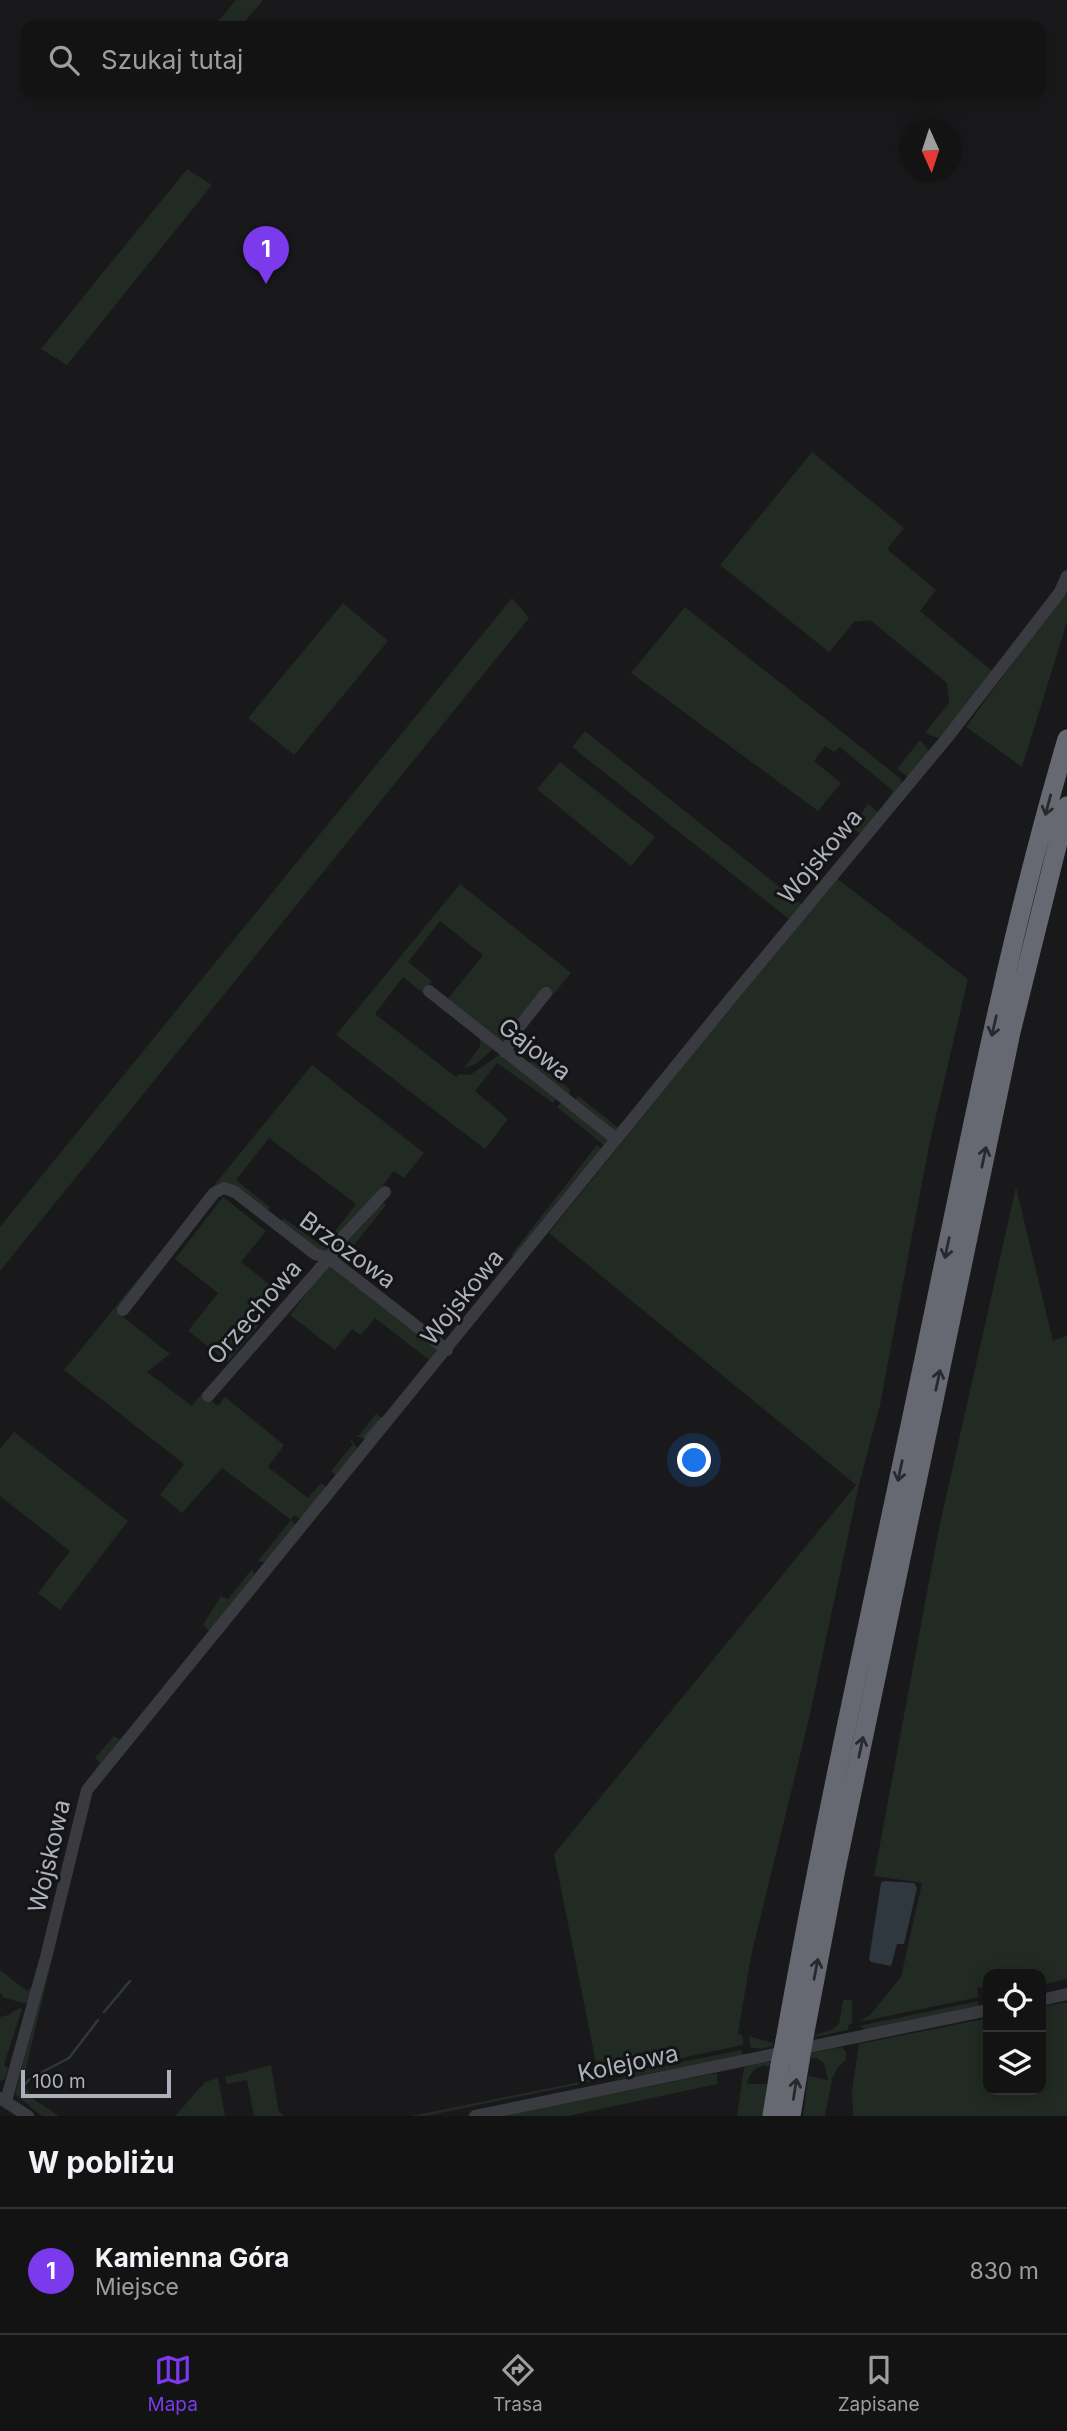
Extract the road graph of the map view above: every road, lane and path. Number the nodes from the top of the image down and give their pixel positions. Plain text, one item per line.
1 (1067, 576) edge
2 (1067, 739) edge
3 (1067, 806) edge
4 (429, 991) dead end
5 (546, 993) dead end
6 (505, 1052) junction
7 (617, 1139) junction
8 (385, 1192) dead end
9 (329, 1258) junction
10 (123, 1310) dead end
11 (447, 1350) junction
12 (208, 1396) dead end
13 (1067, 1994) edge
14 (1046, 1999) edge
15 (983, 2011) edge
16 (792, 2051) junction
17 (3, 2100) edge
18 (28, 2116) edge
19 (475, 2116) edge
20 (772, 2116) edge
21 (791, 2116) edge

1 - 7 street, Wojskowa
2 -> 16 highway
16 -> 3 highway
4 - 6 street, Gajowa
5 - 6 street
6 - 7 street, Gajowa
7 - 11 street, Wojskowa
8 - 9 street, Orzechowa
9 - 10 street, Brzozowa
9 - 11 street, Brzozowa
9 - 12 street, Orzechowa
11 - 17 street, Wojskowa
13 - 14 street
15 - 16 street, Kolejowa
16 - 19 street, Kolejowa
16 - 20 highway
21 -> 16 highway
17 - 18 street

